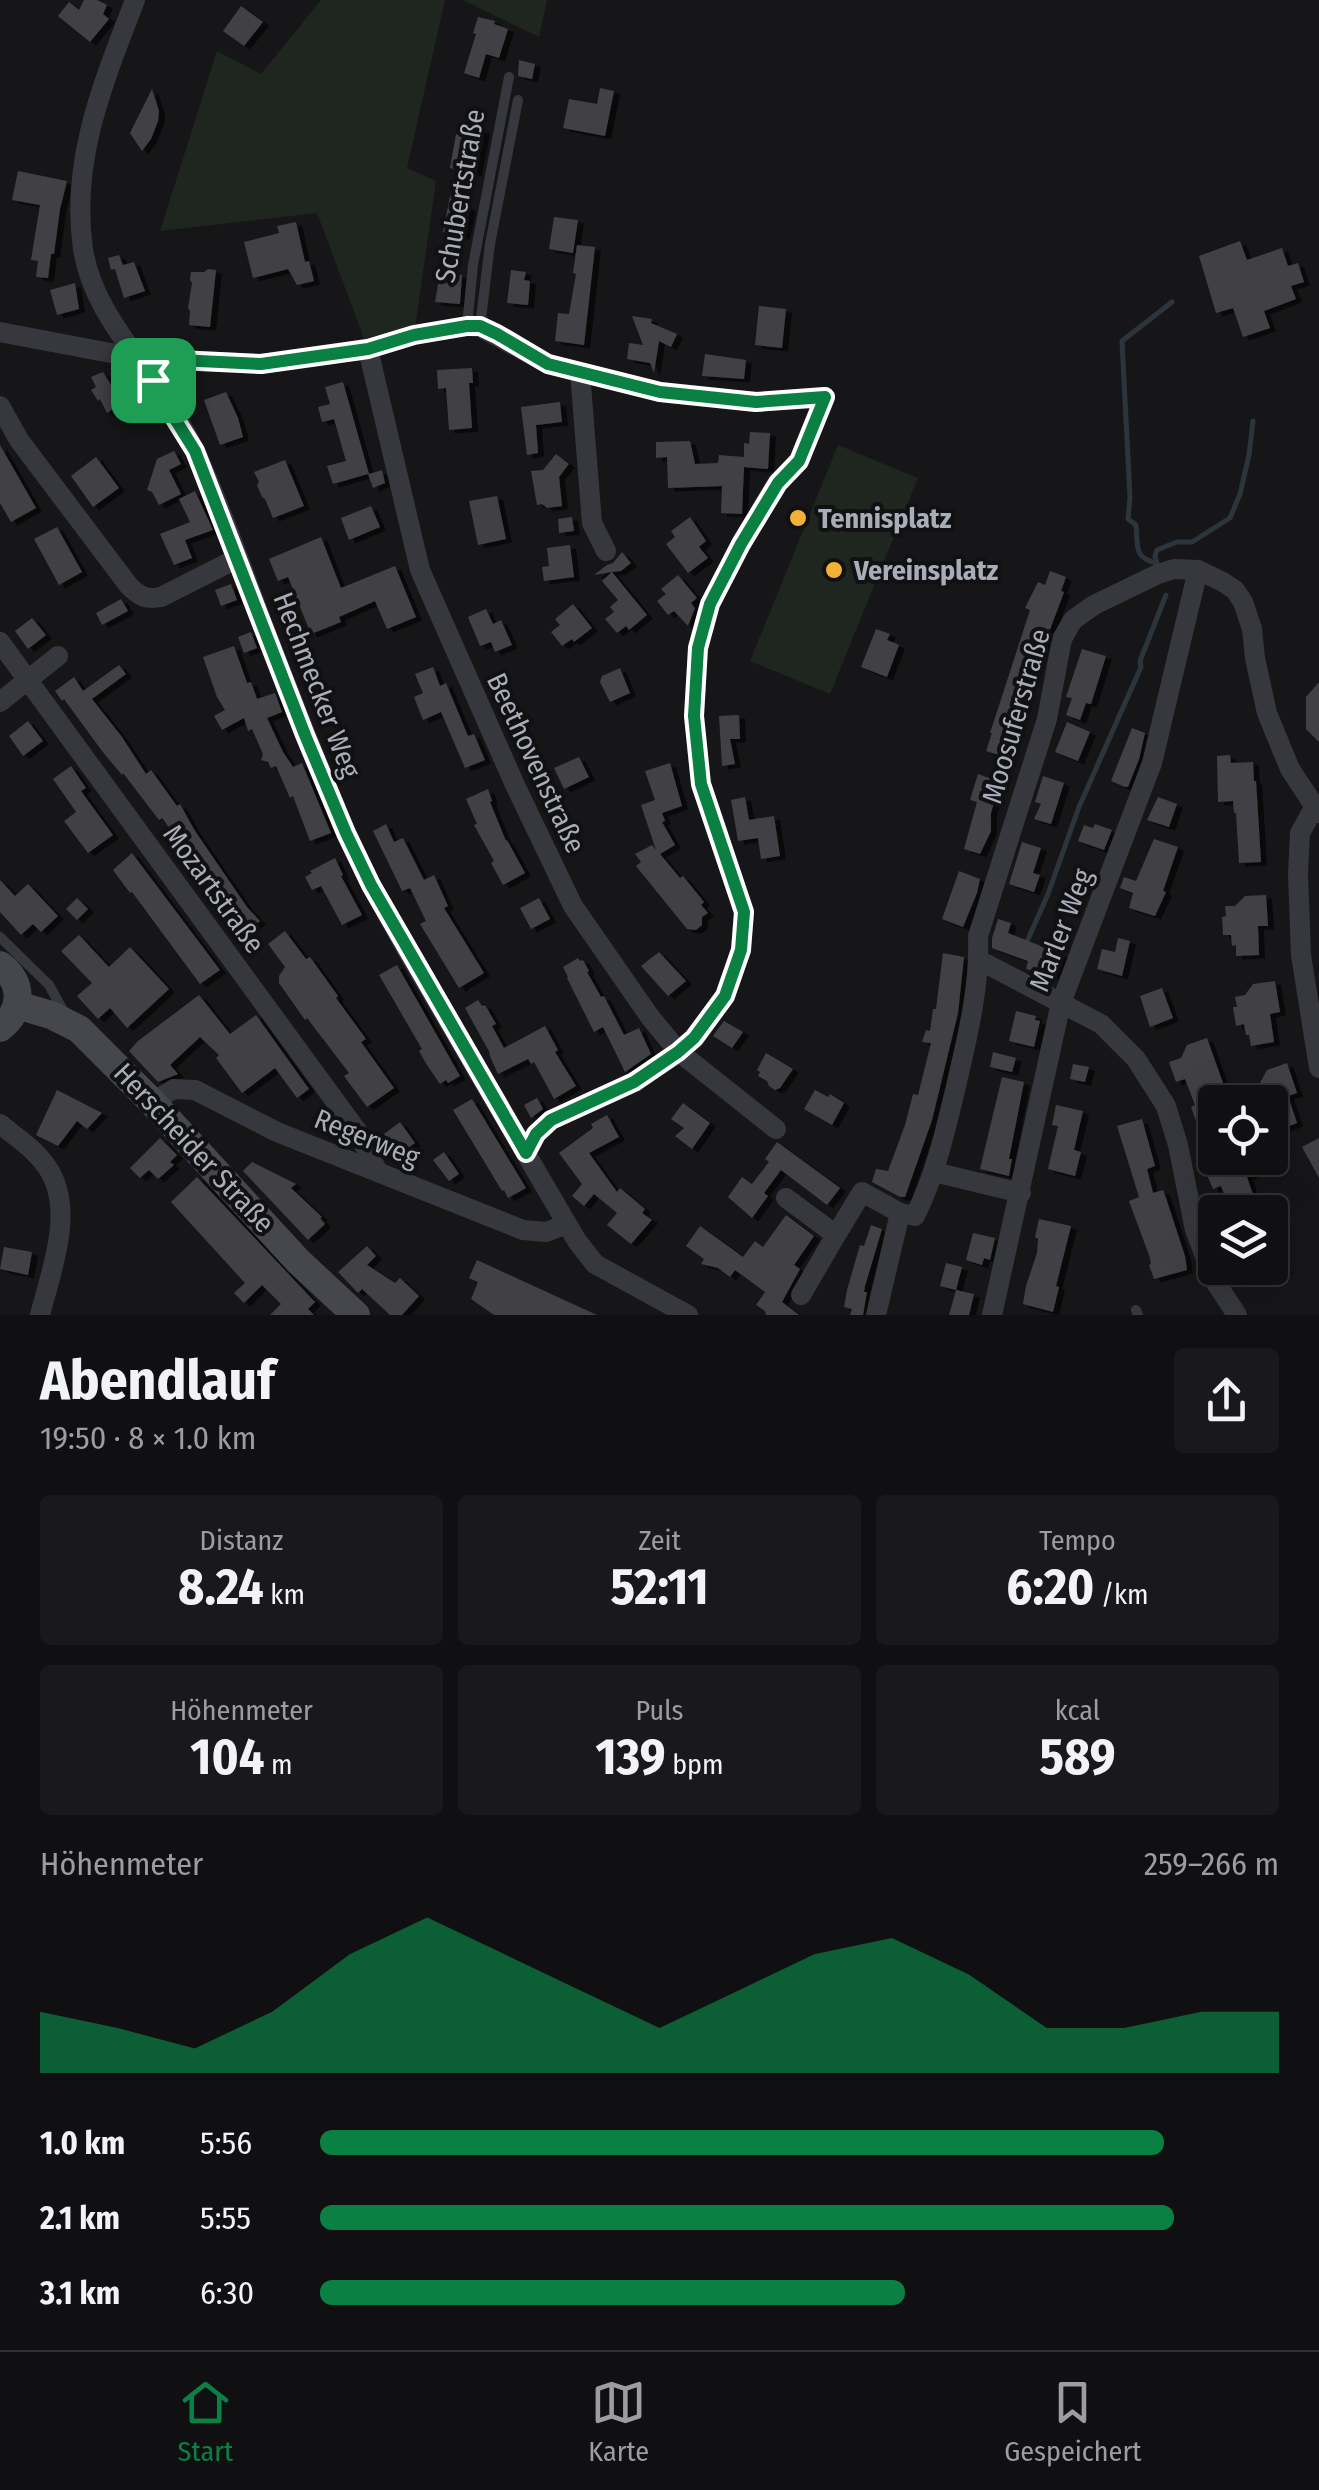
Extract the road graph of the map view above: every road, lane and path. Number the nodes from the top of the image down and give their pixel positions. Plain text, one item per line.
1 (134, 0) edge
2 (509, 76) dead end
3 (518, 100) dead end
4 (474, 326) junction
5 (0, 332) edge
6 (368, 349) junction
7 (137, 358) junction
8 (580, 372) junction
9 (0, 406) edge
10 (606, 551) dead end
11 (238, 558) junction
12 (1198, 570) junction
13 (0, 642) edge
14 (58, 656) dead end
15 (28, 680) junction
16 (0, 702) edge
17 (1317, 810) edge
18 (0, 937) edge
19 (979, 960) junction
20 (0, 965) edge
21 (1060, 1003) junction
22 (17, 1005) junction
23 (70, 1024) junction
24 (0, 1028) edge
25 (678, 1052) junction
26 (1319, 1068) edge
27 (152, 1102) junction
28 (0, 1124) edge
29 (776, 1129) dead end
30 (526, 1153) junction
31 (378, 1172) junction
32 (934, 1172) junction
33 (1020, 1194) junction
34 (786, 1198) dead end
35 (900, 1213) junction
36 (566, 1224) junction
37 (836, 1235) junction
38 (802, 1295) dead end
39 (40, 1315) edge
40 (356, 1315) edge
41 (688, 1315) edge
42 (876, 1315) edge
43 (992, 1315) edge
44 (1237, 1315) edge

1 - 7 street, Hechmecker Weg
2 - 4 lane, Schubertstraße
3 - 4 lane, Schubertstraße
4 - 6 street
4 - 8 street
5 - 7 street
6 - 7 street
6 - 25 street, Beethovenstraße
7 - 11 street, Hechmecker Weg
8 - 10 street
8 - 25 street
9 - 11 street
11 - 30 street, Hechmecker Weg
12 - 17 street
12 - 19 street, Moosuferstraße
12 - 21 street, Marler Weg
13 - 15 street, Mozartstraße
14 - 15 street
15 - 16 street
15 - 31 street, Mozartstraße
17 - 26 street
18 - 23 lane
19 - 21 street
19 - 32 street, Moosuferstraße
20 - 22 main road
21 - 33 street, Marler Weg
21 - 44 street
22 - 23 main road, Herscheider Straße
22 - 24 main road
23 - 27 main road, Herscheider Straße
25 - 29 street, Beethovenstraße
25 - 30 street
27 - 31 street, Regerweg
27 - 40 main road, Herscheider Straße
28 - 39 street
30 - 36 street, Hechmecker Weg
31 - 36 street, Regerweg
32 - 33 street
32 - 35 street, Moosuferstraße
33 - 43 street, Marler Weg
34 - 37 street
35 - 37 street
35 - 42 street
36 - 41 street, Hechmecker Weg
37 - 38 street

